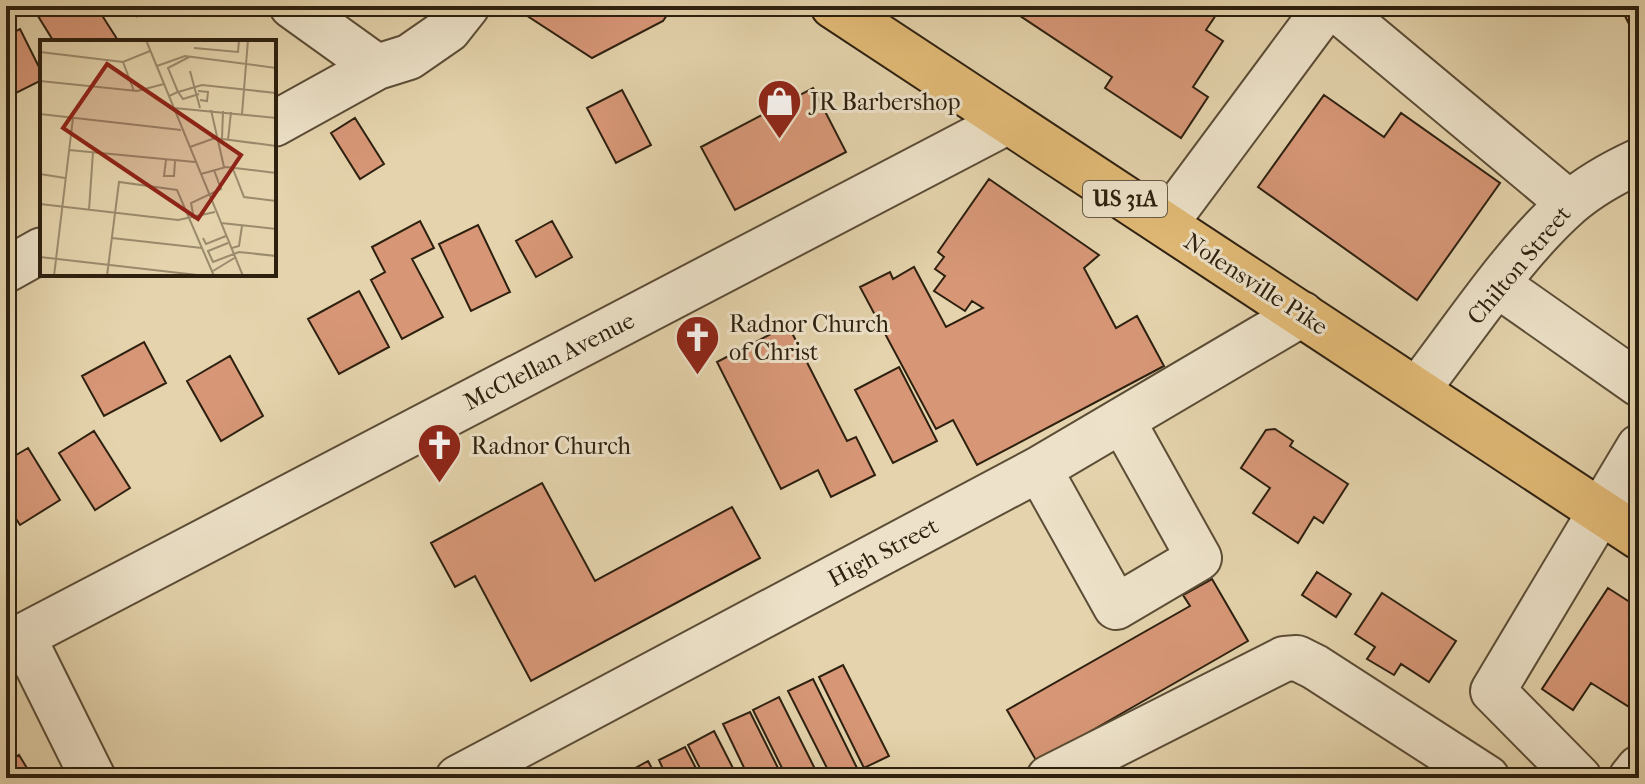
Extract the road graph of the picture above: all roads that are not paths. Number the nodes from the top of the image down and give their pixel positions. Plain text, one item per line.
1 (292, 6) edge
2 (467, 6) edge
3 (833, 6) edge
4 (1327, 6) edge
5 (1333, 6) edge
6 (377, 67) junction
7 (1007, 122) junction
8 (276, 123) edge
9 (1639, 161) edge
10 (1569, 203) junction
11 (1165, 224) junction
12 (40, 251) edge
13 (6, 270) edge
14 (1498, 285) junction
15 (1302, 314) junction
16 (1639, 384) edge
17 (1417, 390) junction
18 (1122, 420) junction
19 (1639, 447) edge
20 (1039, 469) junction
21 (1601, 512) junction
22 (1639, 537) edge
23 (14, 641) edge
24 (1639, 768) edge
25 (93, 778) edge
26 (458, 778) edge
27 (1049, 778) edge
28 (1487, 778) edge
29 (1579, 778) edge
30 (1631, 778) edge

1 - 6 street
2 - 6 street
3 - 7 main road, Nolensville Pike / US 31A
4 - 11 street
5 - 10 street
6 - 8 street
7 - 11 main road, Nolensville Pike / US 31A
7 - 23 street, McClellan Avenue
9 - 10 street, Chilton Street
10 - 14 street, Chilton Street
11 - 15 main road, Nolensville Pike / US 31A
12 - 13 street
14 - 16 street
14 - 17 street, Chilton Street
15 - 17 main road, Nolensville Pike / US 31A
15 - 18 street, High Street
17 - 21 main road, Nolensville Pike / US 31A
18 - 20 street, High Street
18 - 20 street
19 - 21 street
20 - 26 street, High Street
21 - 22 main road, Nolensville Pike / US 31A
21 - 29 street
23 - 25 street
24 - 30 street
27 - 28 street

